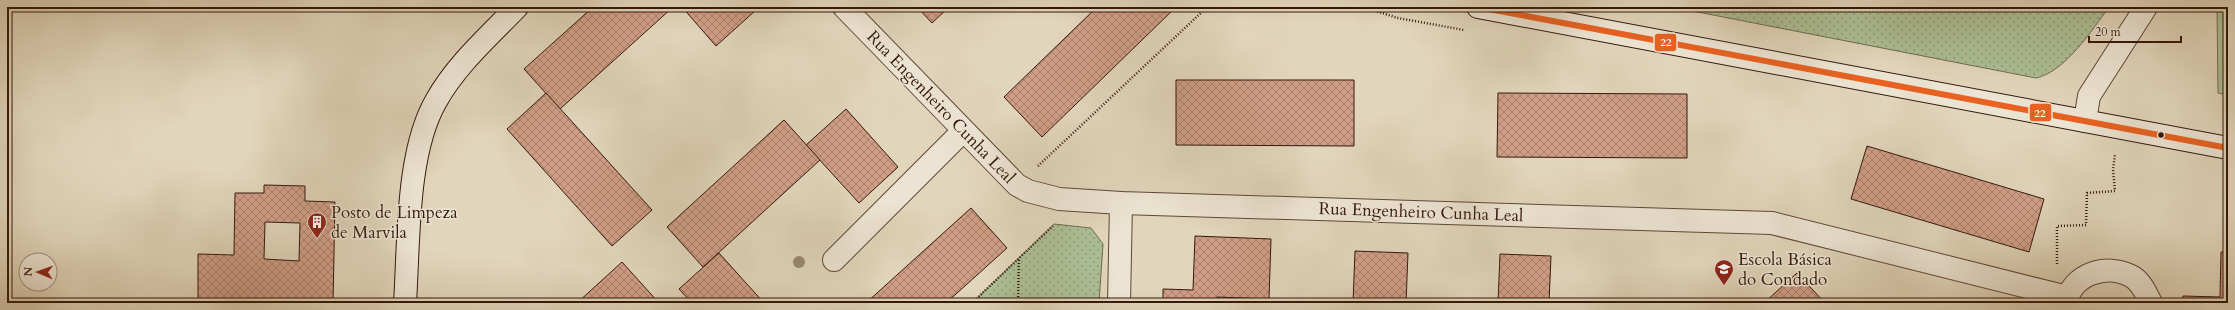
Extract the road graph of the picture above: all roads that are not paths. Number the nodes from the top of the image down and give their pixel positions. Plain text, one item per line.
1 (517, 7) edge
2 (844, 7) edge
3 (1478, 7) edge
4 (2146, 7) edge
5 (2085, 121) junction
6 (963, 131) junction
7 (2228, 148) edge
8 (1121, 203) junction
9 (834, 260) dead end
10 (2066, 300) edge
11 (405, 303) edge
12 (1119, 303) edge
13 (2151, 303) edge

1 - 11 street
2 - 6 street, Rua Engenheiro Cunha Leal
3 - 5 street
4 - 5 street
5 - 7 street
6 - 8 street, Rua Engenheiro Cunha Leal
6 - 9 street
8 - 10 street, Rua Engenheiro Cunha Leal
8 - 12 street
10 - 13 street

